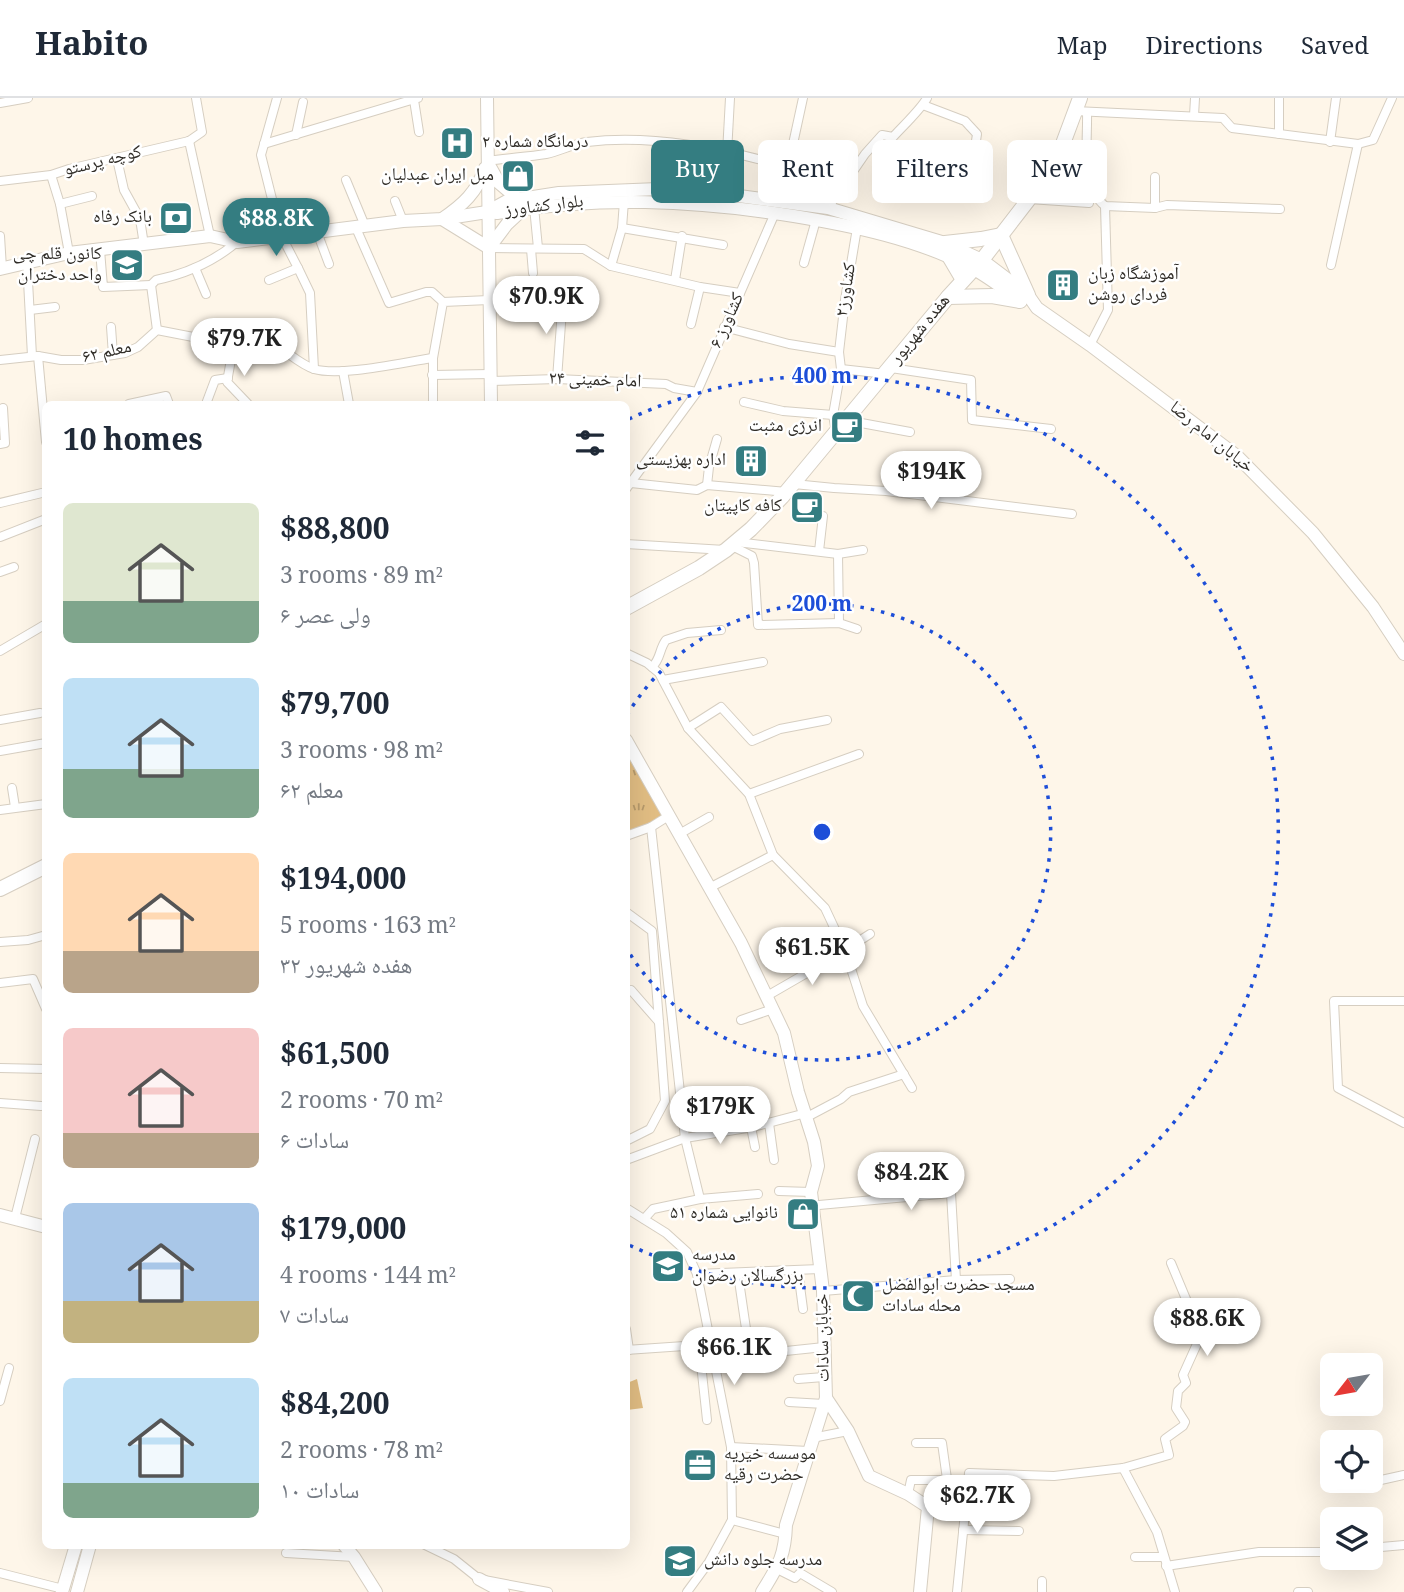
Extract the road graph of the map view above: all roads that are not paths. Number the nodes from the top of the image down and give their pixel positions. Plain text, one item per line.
1 (28, 98) edge
2 (197, 98) edge
3 (277, 98) edge
4 (487, 98) edge
5 (730, 98) edge
6 (803, 98) edge
7 (1195, 98) edge
8 (1279, 98) edge
9 (1336, 98) edge
10 (1391, 98) edge
11 (416, 99) edge
12 (1, 101) edge
13 (303, 102) dead end
14 (925, 102) edge
15 (1081, 107) edge
16 (1194, 116) junction
17 (419, 132) dead end
18 (1279, 134) junction
19 (296, 135) junction
20 (728, 140) edge
21 (794, 140) edge
22 (977, 140) edge
23 (1064, 140) edge
24 (189, 142) junction
25 (264, 142) junction
26 (651, 142) edge
27 (1330, 142) junction
28 (1358, 144) junction
29 (117, 159) junction
30 (487, 161) junction
31 (51, 175) junction
32 (1155, 177) dead end
33 (346, 180) dead end
34 (0, 181) edge
35 (92, 196) dead end
36 (758, 198) edge
37 (395, 201) dead end
38 (624, 201) junction
39 (797, 203) edge
40 (1026, 203) edge
41 (60, 204) junction
42 (526, 204) junction
43 (1105, 206) junction
44 (828, 208) junction
45 (1155, 208) junction
46 (1280, 209) dead end
47 (487, 212) junction
48 (775, 214) junction
49 (442, 219) junction
50 (816, 220) junction
51 (403, 221) junction
52 (360, 227) junction
53 (622, 228) junction
54 (857, 228) junction
55 (317, 232) junction
56 (281, 235) junction
57 (1001, 235) junction
58 (0, 236) edge
59 (210, 236) junction
60 (682, 236) junction
61 (237, 242) junction
62 (723, 244) dead end
63 (144, 245) junction
64 (489, 248) junction
65 (534, 248) junction
66 (100, 250) junction
67 (948, 251) junction
68 (69, 253) junction
69 (27, 262) junction
70 (804, 263) dead end
71 (330, 264) dead end
72 (978, 264) junction
73 (1331, 265) dead end
74 (611, 266) junction
75 (1, 268) edge
76 (195, 268) junction
77 (298, 268) junction
78 (533, 272) dead end
79 (269, 280) dead end
80 (675, 280) junction
81 (963, 280) junction
82 (151, 285) junction
83 (700, 287) junction
84 (740, 293) junction
85 (205, 294) dead end
86 (563, 296) dead end
87 (947, 298) junction
88 (1024, 298) junction
89 (489, 299) junction
90 (443, 302) junction
91 (55, 307) dead end
92 (30, 310) junction
93 (691, 324) dead end
94 (111, 327) dead end
95 (724, 327) junction
96 (157, 330) junction
97 (1090, 345) junction
98 (839, 352) junction
99 (232, 354) junction
100 (113, 355) junction
101 (35, 356) junction
102 (433, 358) junction
103 (0, 360) edge
104 (314, 369) junction
105 (841, 369) junction
106 (343, 371) junction
107 (888, 371) junction
108 (432, 375) junction
109 (491, 377) junction
110 (228, 378) junction
111 (557, 379) junction
112 (697, 392) junction
113 (143, 401) edge
114 (168, 401) edge
115 (207, 401) edge
116 (245, 401) edge
117 (348, 401) edge
118 (433, 401) edge
119 (491, 401) edge
120 (744, 402) dead end
121 (3, 408) dead end
122 (42, 409) edge
123 (839, 417) junction
124 (1051, 429) dead end
125 (910, 432) dead end
126 (717, 439) dead end
127 (0, 444) edge
128 (630, 485) edge
129 (707, 485) junction
130 (630, 486) edge
131 (790, 488) junction
132 (42, 493) edge
133 (0, 503) edge
134 (1072, 514) dead end
135 (823, 516) dead end
136 (42, 521) edge
137 (0, 537) edge
138 (630, 544) edge
139 (732, 546) junction
140 (863, 550) dead end
141 (820, 551) junction
142 (838, 554) junction
143 (14, 567) dead end
144 (0, 572) edge
145 (630, 606) edge
146 (839, 623) junction
147 (42, 627) edge
148 (721, 629) dead end
149 (857, 629) dead end
150 (0, 651) edge
151 (1404, 654) edge
152 (630, 655) edge
153 (764, 662) dead end
154 (652, 667) junction
155 (663, 680) junction
156 (40, 713) dead end
157 (0, 720) edge
158 (827, 720) dead end
159 (688, 728) junction
160 (42, 744) edge
161 (630, 747) edge
162 (0, 751) edge
163 (859, 754) dead end
164 (12, 788) dead end
165 (750, 794) junction
166 (42, 804) edge
167 (15, 807) junction
168 (0, 810) edge
169 (670, 815) junction
170 (709, 817) dead end
171 (651, 827) junction
172 (681, 833) junction
173 (630, 835) edge
174 (773, 855) junction
175 (42, 868) edge
176 (711, 887) junction
177 (0, 889) edge
178 (630, 915) edge
179 (870, 934) dead end
180 (42, 936) edge
181 (0, 942) edge
182 (845, 952) junction
183 (0, 983) edge
184 (631, 990) dead end
185 (767, 996) junction
186 (42, 1000) edge
187 (1404, 1001) edge
188 (773, 1009) junction
189 (741, 1020) dead end
190 (659, 1022) junction
191 (0, 1068) edge
192 (42, 1069) edge
193 (904, 1074) junction
194 (912, 1088) dead end
195 (735, 1093) dead end
196 (0, 1103) edge
197 (41, 1106) dead end
198 (806, 1115) junction
199 (769, 1123) junction
200 (1404, 1123) edge
201 (751, 1127) junction
202 (739, 1128) junction
203 (685, 1138) junction
204 (35, 1139) dead end
205 (630, 1139) edge
206 (755, 1147) dead end
207 (630, 1159) edge
208 (774, 1160) dead end
209 (779, 1191) dead end
210 (811, 1192) junction
211 (758, 1194) dead end
212 (700, 1199) junction
213 (797, 1207) dead end
214 (812, 1207) junction
215 (630, 1210) edge
216 (0, 1215) edge
217 (15, 1218) junction
218 (645, 1219) junction
219 (42, 1226) edge
220 (1171, 1263) dead end
221 (820, 1269) junction
222 (798, 1271) junction
223 (697, 1274) junction
224 (738, 1274) junction
225 (1010, 1279) dead end
226 (956, 1280) junction
227 (823, 1291) junction
228 (803, 1309) dead end
229 (709, 1341) junction
230 (699, 1345) junction
231 (824, 1347) junction
232 (630, 1350) edge
233 (750, 1356) junction
234 (714, 1363) junction
235 (9, 1368) dead end
236 (824, 1377) junction
237 (798, 1379) dead end
238 (0, 1401) edge
239 (825, 1401) junction
240 (789, 1402) dead end
241 (707, 1420) dead end
242 (848, 1431) junction
243 (916, 1443) dead end
244 (810, 1445) junction
245 (731, 1447) junction
246 (1123, 1468) junction
247 (1404, 1475) edge
248 (968, 1476) junction
249 (947, 1479) junction
250 (1383, 1480) edge
251 (908, 1494) junction
252 (732, 1520) junction
253 (963, 1530) junction
254 (1019, 1531) dead end
255 (785, 1534) junction
256 (1404, 1545) edge
257 (1383, 1547) edge
258 (75, 1549) edge
259 (89, 1549) edge
260 (347, 1549) edge
261 (433, 1549) edge
262 (1320, 1552) edge
263 (286, 1553) dead end
264 (354, 1557) junction
265 (1135, 1558) dead end
266 (1165, 1562) junction
267 (777, 1569) junction
268 (0, 1573) edge
269 (479, 1579) junction
270 (1042, 1581) dead end
271 (63, 1591) edge
272 (77, 1592) edge
273 (376, 1592) edge
274 (503, 1592) edge
275 (548, 1592) edge
276 (687, 1592) edge
277 (762, 1592) edge
278 (832, 1592) edge
279 (920, 1592) edge
280 (957, 1592) edge
281 (1042, 1592) edge
282 (1175, 1592) edge
283 (1298, 1592) edge
284 (1308, 1592) edge

1 - 12 street
2 - 24 street, کوچه پرستو
3 - 25 street
4 - 30 main road
5 - 20 street
6 - 21 street
7 - 16 street
8 - 18 street
9 - 27 street
10 - 28 street
11 - 17 street
11 - 19 street
13 - 19 street
14 - 22 street
14 - 44 street
15 - 16 street
15 - 23 main road, هفده شهریور
15 - 43 street
16 - 18 street
18 - 27 street
19 - 25 street
24 - 29 street, کوچه پرستو
24 - 59 street
25 - 56 street
26 - 30 street
27 - 28 street
28 - 73 street
29 - 31 street, کوچه پرستو
29 - 63 street
30 - 42 main road
30 - 47 main road
30 - 49 main road
31 - 34 street, کوچه پرستو
31 - 41 street
32 - 45 street
33 - 52 street
35 - 41 street
36 - 42 main road, بلوار کشاورز
37 - 51 street
38 - 42 main road, بلوار کشاورز
38 - 48 main road, بلوار کشاورز
38 - 53 street
39 - 44 main road, بلوار کشاورز
40 - 57 main road, هفده شهریور
41 - 68 street
42 - 47 main road, بلوار کشاورز
42 - 64 main road
42 - 65 street
43 - 45 street
43 - 97 street
44 - 67 main road, بلوار کشاورز
45 - 46 street
47 - 49 main road, بلوار کشاورز
47 - 64 main road
48 - 50 main road, بلوار کشاورز
48 - 84 street, کشاورز ۶
49 - 51 main road, بلوار کشاورز
49 - 64 main road
50 - 54 main road, بلوار کشاورز
50 - 70 street
51 - 52 main road, بلوار کشاورز
52 - 55 main road, بلوار کشاورز
52 - 90 street
53 - 60 street
53 - 74 street
54 - 67 main road, بلوار کشاورز
54 - 98 street, کشاورز۲
55 - 56 main road, بلوار کشاورز
55 - 71 street
56 - 61 main road, بلوار کشاورز
56 - 77 street
57 - 67 main road
57 - 72 main road, هفده شهریور
57 - 88 main road
58 - 75 street
59 - 61 main road
59 - 63 main road
60 - 62 street
60 - 80 street
61 - 76 street
63 - 66 main road
64 - 65 street
64 - 89 main road
65 - 74 street
65 - 78 street
66 - 68 main road
66 - 82 street
67 - 72 main road, بلوار کشاورز
67 - 81 main road
68 - 69 main road
69 - 75 main road
69 - 92 street
72 - 81 main road, هفده شهریور
72 - 88 main road, خیابان امام رضا
74 - 80 street
76 - 82 street
76 - 85 street
77 - 79 street
77 - 104 street
80 - 83 street
81 - 87 main road, هفده شهریور
82 - 96 street
83 - 84 street
83 - 93 street
84 - 95 street, کشاورز ۶
86 - 111 street
87 - 88 main road
87 - 107 main road, هفده شهریور
88 - 97 main road, خیابان امام رضا
89 - 90 street
89 - 109 main road
90 - 102 street
91 - 92 street
92 - 101 street
94 - 100 street
95 - 98 street
95 - 112 street, کشاورز ۶
96 - 99 street
96 - 100 street, معلم ۶۲
97 - 151 main road, خیابان امام رضا
98 - 105 street, کشاورز۲
99 - 104 street
99 - 110 street
100 - 101 street, معلم ۶۲
101 - 103 street, معلم ۶۲
101 - 122 street
102 - 106 street
102 - 108 street
104 - 106 street
105 - 107 street
105 - 123 street, کشاورز۲
106 - 117 street
107 - 123 main road, هفده شهریور
107 - 124 street
108 - 109 street, امام خمینی ۲۴
108 - 118 street
109 - 111 street, امام خمینی ۲۴
109 - 119 main road
110 - 115 street
110 - 116 street
111 - 112 street, امام خمینی ۲۴
112 - 128 street, کشاورز ۶
113 - 114 street
120 - 123 street
121 - 127 street
123 - 125 street
123 - 131 main road, هفده شهریور
126 - 129 street
129 - 130 street
129 - 131 street
131 - 134 street
131 - 139 main road, هفده شهریور
132 - 133 street
135 - 141 street
136 - 137 street
138 - 139 street
139 - 141 street
139 - 145 main road, هفده شهریور
139 - 146 street
140 - 142 street
141 - 142 street
142 - 146 street
143 - 144 street
146 - 149 street
147 - 150 street
148 - 154 street
152 - 154 street
153 - 155 street
154 - 155 street
155 - 159 street
156 - 157 street
158 - 159 street
159 - 165 street
160 - 162 street
161 - 169 main road, خیابان سادات
163 - 165 street
164 - 167 street
165 - 174 street
166 - 167 street
167 - 168 street
169 - 171 street
169 - 172 main road, خیابان سادات
170 - 172 street
171 - 173 street
171 - 203 street
172 - 176 main road, خیابان سادات
174 - 176 street
174 - 182 street
175 - 177 main road
176 - 185 main road, خیابان سادات
178 - 190 street
179 - 182 street
180 - 181 street
182 - 185 street
182 - 193 street
183 - 186 street
184 - 190 street
185 - 188 main road, خیابان سادات
187 - 200 street
188 - 189 street
188 - 198 main road, خیابان سادات
190 - 205 street
191 - 192 street
193 - 194 street
193 - 198 street
195 - 202 street
196 - 197 street
198 - 199 street
198 - 210 main road, خیابان سادات
199 - 201 street
199 - 208 street
201 - 202 street
201 - 206 street
202 - 203 street
203 - 207 street
203 - 212 street
204 - 217 street
209 - 210 street
210 - 214 main road, خیابان سادات
211 - 212 street
212 - 218 street
213 - 214 street
214 - 221 main road, خیابان سادات
214 - 226 street
215 - 218 street
216 - 217 main road
217 - 219 main road
218 - 223 street
220 - 246 street
221 - 222 street
221 - 227 main road, خیابان سادات
222 - 224 street
222 - 228 street
223 - 224 street
223 - 229 street
224 - 233 street
225 - 226 street
226 - 227 street
227 - 231 main road, خیابان سادات
229 - 230 street
229 - 234 street
230 - 232 street
230 - 241 street
231 - 233 street
231 - 236 main road, خیابان سادات
233 - 234 street
234 - 245 street
235 - 238 street
236 - 237 street
236 - 239 main road, خیابان سادات
239 - 240 street
239 - 242 main road
239 - 244 main road, خیابان سادات
242 - 244 street
242 - 251 main road
243 - 249 street
244 - 245 street
244 - 255 main road, خیابان سادات
245 - 252 street
246 - 248 street
246 - 266 street
247 - 250 street
248 - 249 street
248 - 253 street
249 - 251 street
251 - 279 main road
252 - 255 street
252 - 276 street
253 - 254 street
253 - 280 street
255 - 267 main road, خیابان سادات
256 - 257 street
258 - 271 main road
259 - 272 main road
260 - 264 main road
261 - 269 street
262 - 266 street
263 - 264 street
264 - 273 main road
265 - 266 street
266 - 282 street
267 - 277 main road, خیابان سادات
267 - 278 street
268 - 271 street
269 - 274 main road
269 - 275 street
270 - 281 street
283 - 284 street

